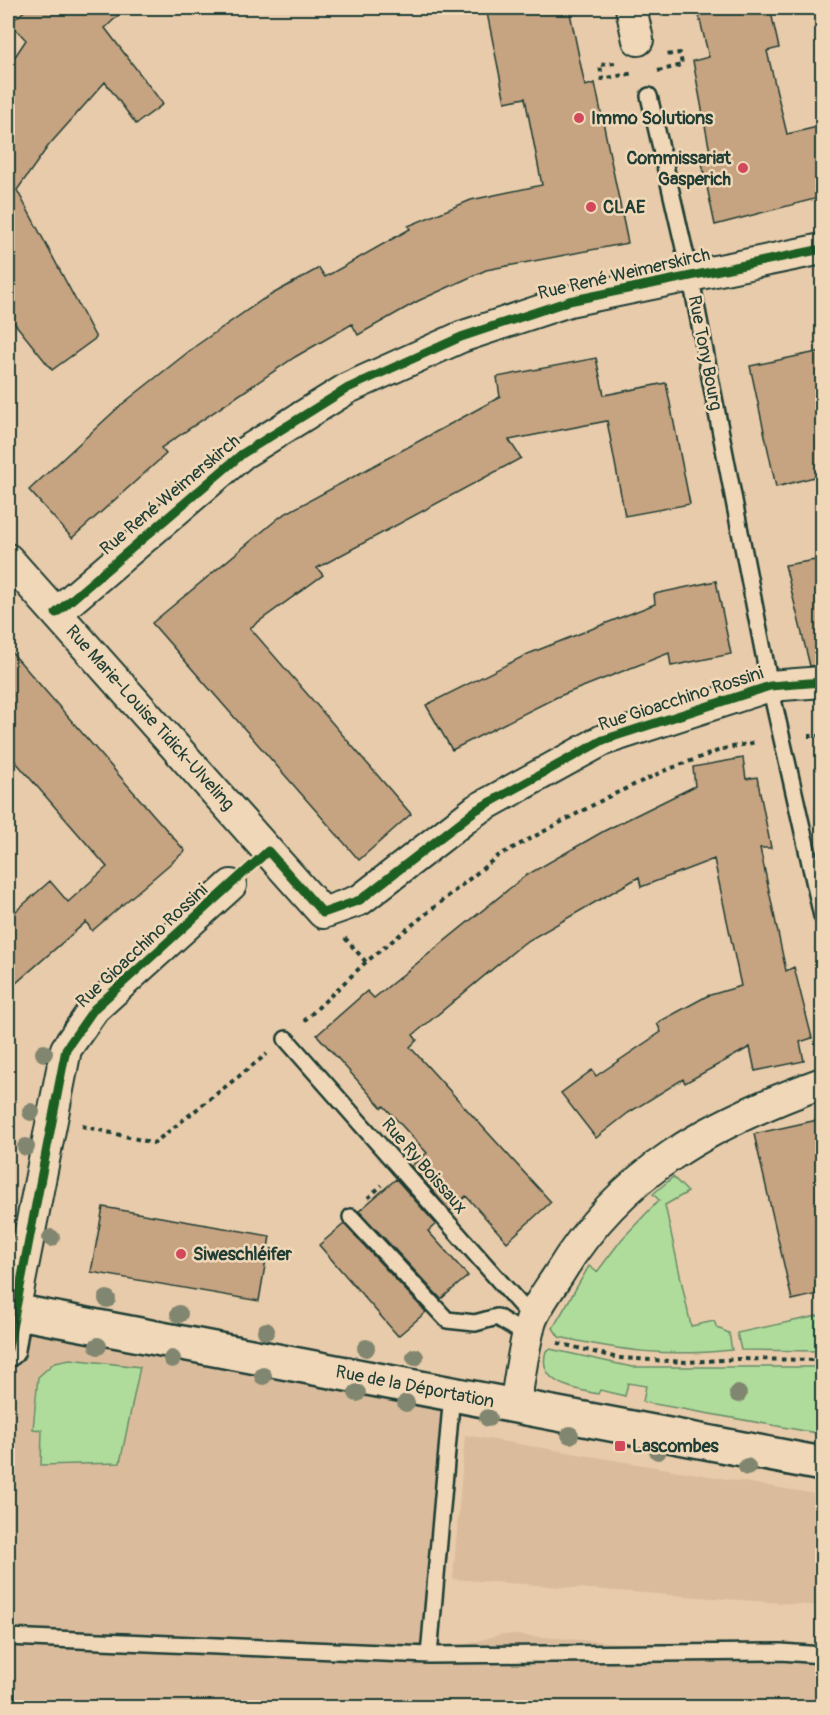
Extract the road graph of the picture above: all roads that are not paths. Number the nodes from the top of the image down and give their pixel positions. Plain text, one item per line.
1 (632, 8) edge
2 (649, 48) road end
3 (650, 96) road end
4 (822, 249) edge
5 (690, 274) junction
6 (8, 559) edge
7 (56, 613) junction
8 (822, 682) edge
9 (770, 686) junction
10 (268, 851) joint
11 (231, 885) dead end
12 (822, 916) edge
13 (286, 1040) road end
14 (822, 1083) edge
15 (351, 1217) dead end
16 (11, 1311) edge
17 (530, 1327) junction
18 (8, 1349) edge
19 (452, 1394) junction
20 (515, 1406) junction
21 (822, 1464) edge
22 (8, 1637) edge
23 (429, 1655) junction
24 (822, 1655) edge

1 - 2 street
3 - 5 lane, Rue Tony Bourg
4 - 5 street, Rue René Weimerskirch
5 - 7 street, Rue René Weimerskirch
5 - 9 lane, Rue Tony Bourg
6 - 7 street, Rue Marie-Louise Tidick-Ulveling
7 - 10 street, Rue Marie-Louise Tidick-Ulveling
8 - 9 street, Rue Gioacchino Rossini
9 - 10 street, Rue Gioacchino Rossini
9 - 12 lane, Rue Tony Bourg
11 - 16 street, Rue Gioacchino Rossini
13 - 17 lane, Rue Ry Boissaux
14 - 17 street
15 - 17 lane
16 - 18 street
16 - 19 street, Rue de la Déportation
17 - 20 street
19 - 20 street, Rue de la Déportation
19 - 23 lane
20 - 21 street, Rue de la Déportation
22 - 23 lane
23 - 24 lane

